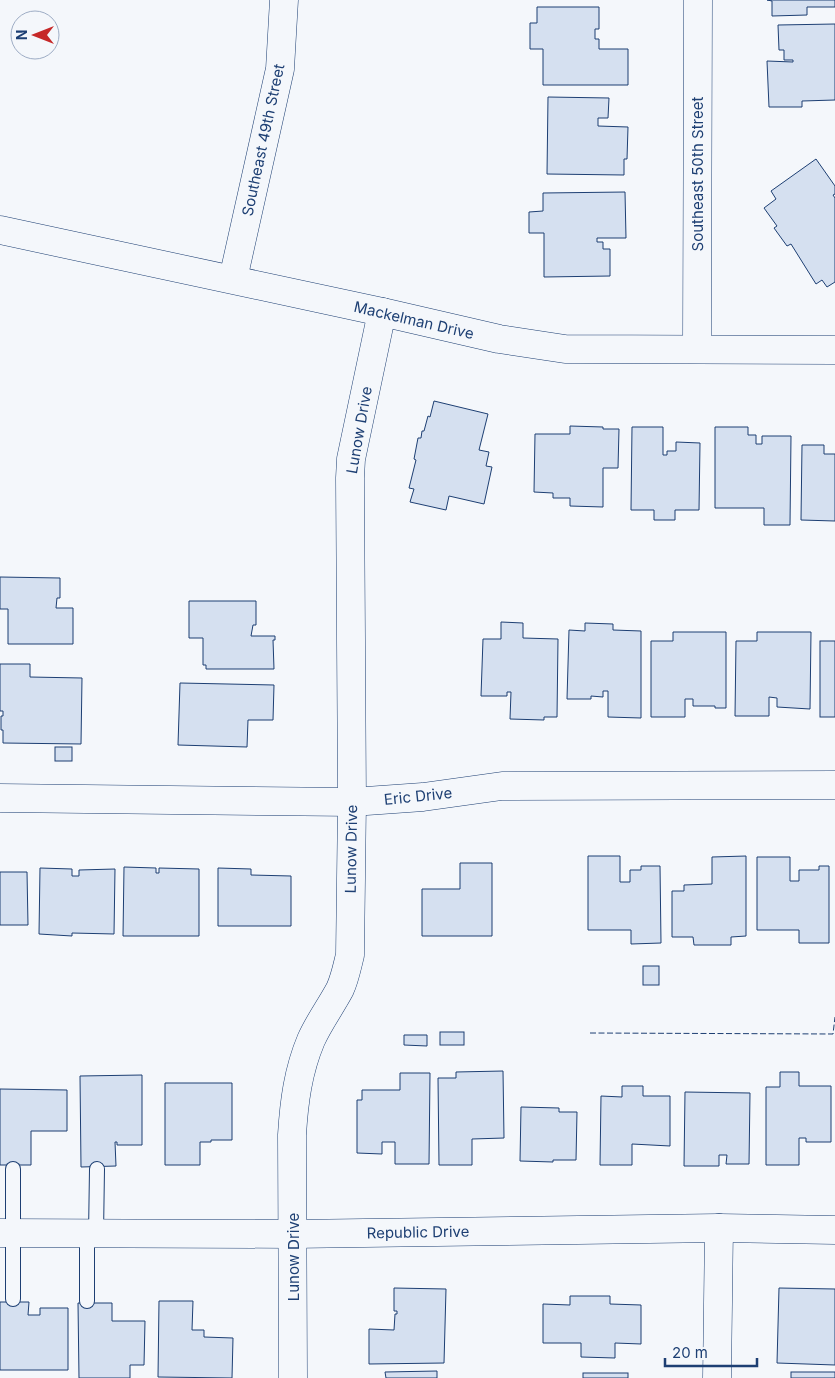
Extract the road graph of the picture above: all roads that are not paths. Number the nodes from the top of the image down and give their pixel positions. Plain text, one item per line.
1 (284, 0) edge
2 (698, 0) edge
3 (0, 230) edge
4 (233, 280) junction
5 (382, 312) junction
6 (697, 348) junction
7 (835, 350) edge
8 (835, 785) edge
9 (0, 798) edge
10 (352, 802) junction
11 (13, 1169) dead end
12 (97, 1169) dead end
13 (719, 1228) junction
14 (835, 1230) edge
15 (6, 1233) edge
16 (92, 1234) junction
17 (292, 1234) junction
18 (13, 1299) dead end
19 (87, 1302) dead end
20 (293, 1378) edge
21 (717, 1378) edge

1 - 4 street, Southeast 49th Street
2 - 6 street, Southeast 50th Street
3 - 4 street, Mackelman Drive
4 - 5 street, Mackelman Drive
5 - 6 street, Mackelman Drive
5 - 10 street, Lunow Drive
6 - 7 street, Mackelman Drive
8 - 10 street, Eric Drive
9 - 10 street, Eric Drive
10 - 17 street, Lunow Drive
11 - 15 lane
12 - 16 lane
13 - 14 street, Republic Drive
13 - 17 street, Republic Drive
13 - 21 street
15 - 16 street, Republic Drive
15 - 18 lane
16 - 17 street, Republic Drive
16 - 19 lane
17 - 20 street, Lunow Drive

